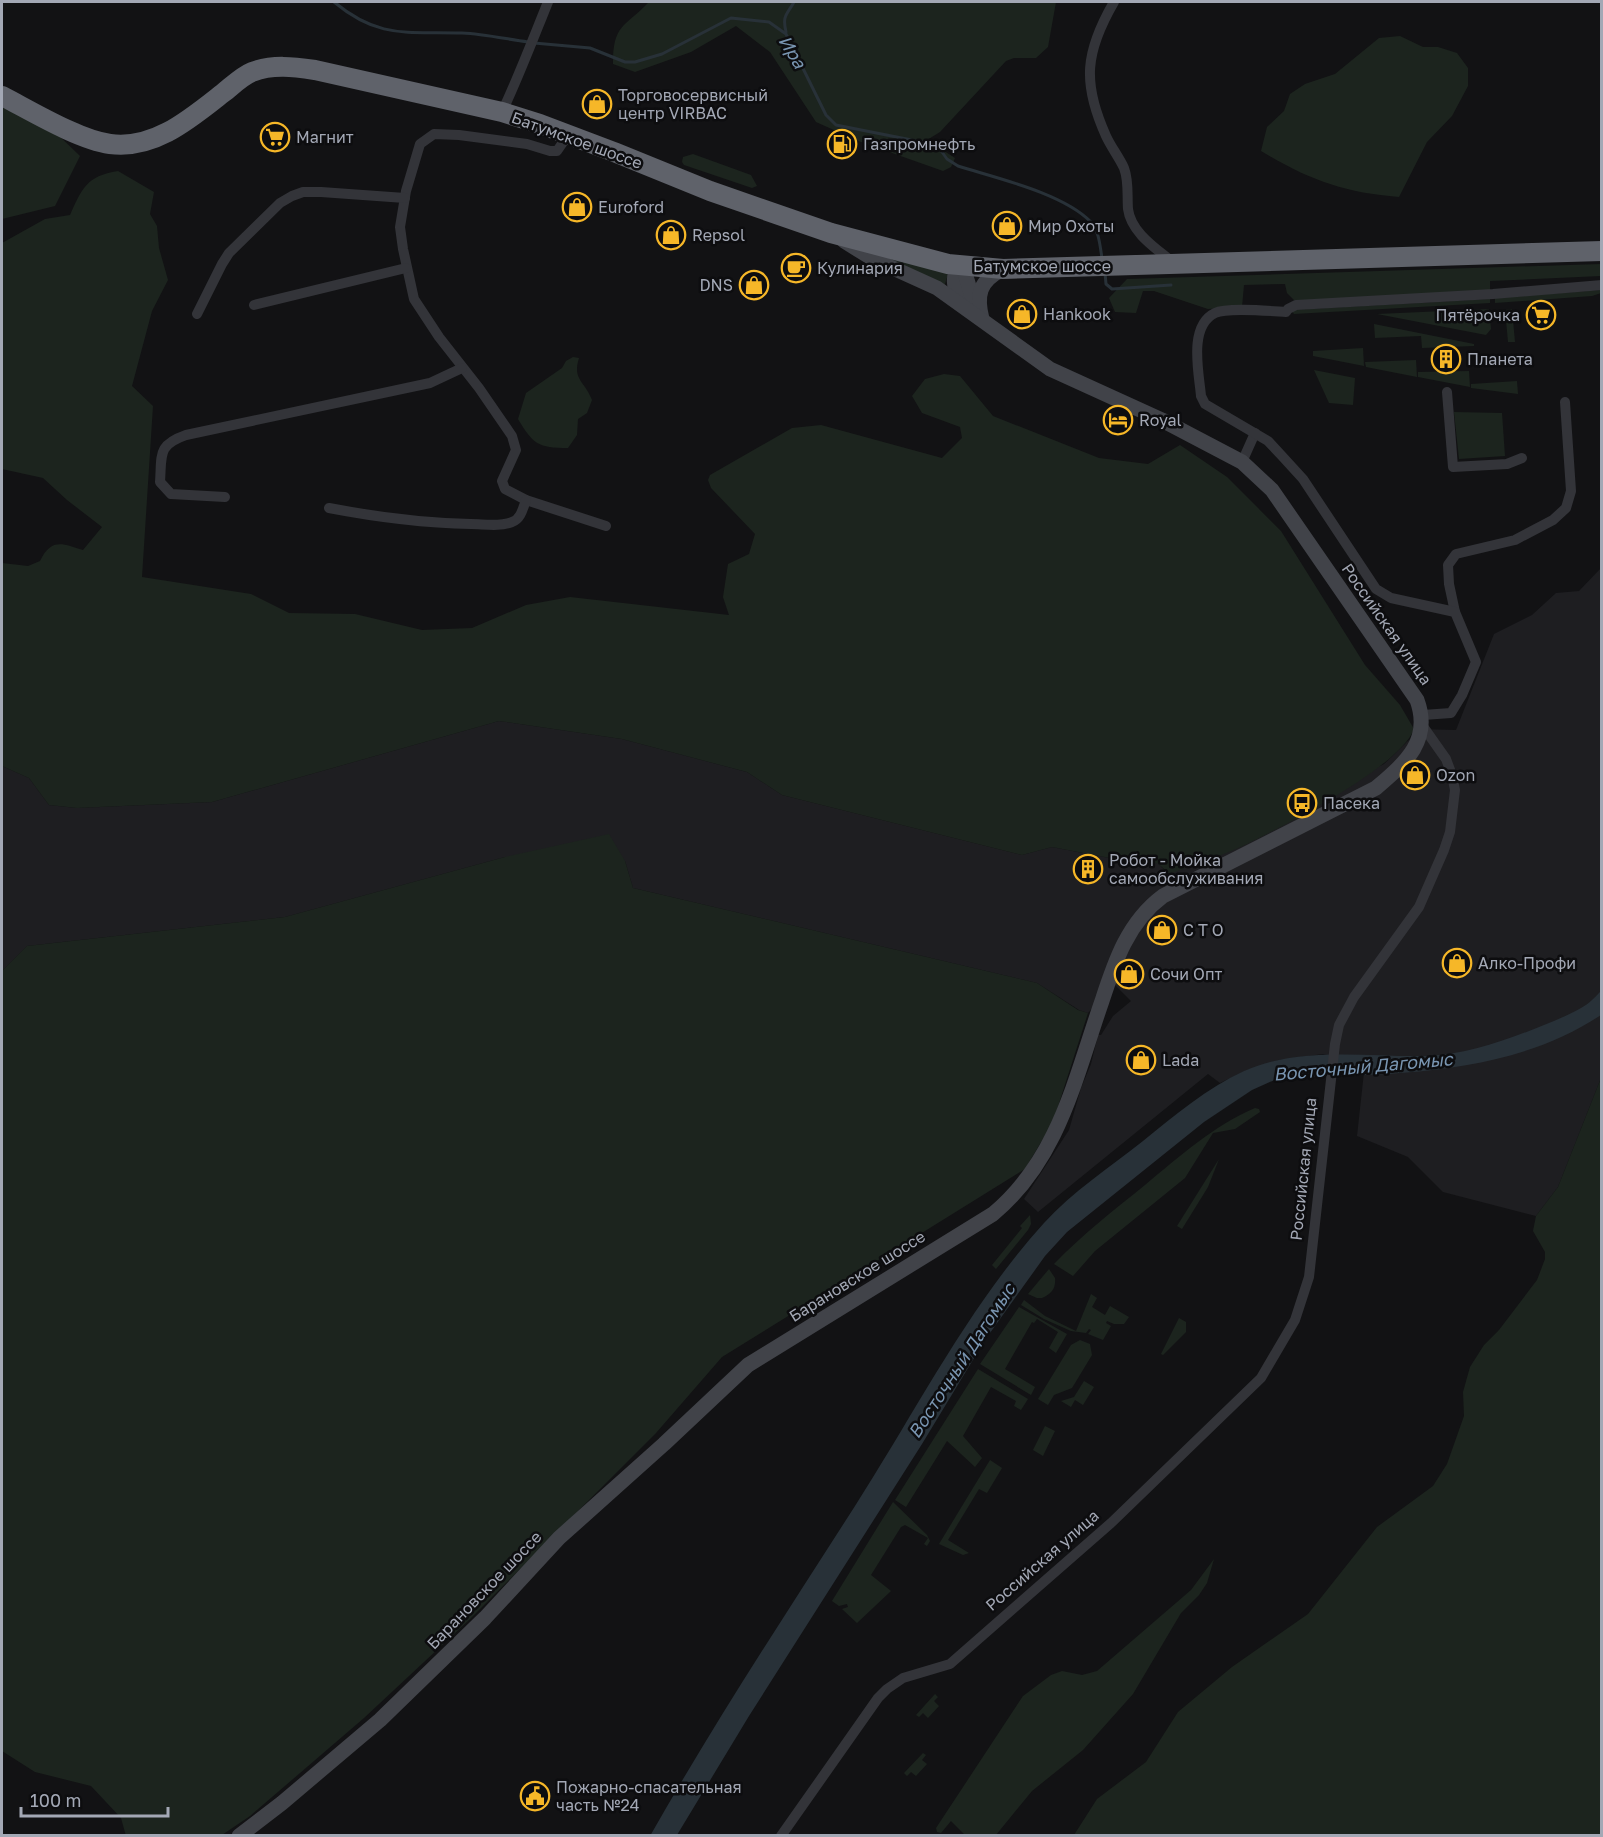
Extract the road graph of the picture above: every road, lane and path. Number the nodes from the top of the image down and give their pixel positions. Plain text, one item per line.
1 (548, 2) edge
2 (1114, 2) edge
3 (2, 96) edge
4 (502, 112) junction
5 (568, 135) junction
6 (405, 198) junction
7 (831, 233) junction
8 (1602, 251) edge
9 (1175, 264) junction
10 (960, 266) junction
11 (406, 268) junction
12 (1003, 269) junction
13 (1602, 285) edge
14 (254, 305) dead end
15 (197, 314) dead end
16 (982, 319) junction
17 (462, 368) junction
18 (1447, 392) dead end
19 (1565, 402) dead end
20 (1255, 433) junction
21 (1522, 458) dead end
22 (1242, 462) junction
23 (225, 497) dead end
24 (526, 500) junction
25 (329, 508) dead end
26 (606, 526) dead end
27 (1455, 612) junction
28 (1422, 720) junction
29 (239, 1836) edge
30 (781, 1836) edge

1 - 4 street, Батумское шоссе
2 - 9 street
3 - 4 highway, Батумское шоссе
4 - 5 highway, Батумское шоссе
5 - 6 street
5 - 7 highway, Батумское шоссе
6 - 11 street
6 - 15 street
7 - 10 highway, Батумское шоссе
7 - 16 main road, Российская улица
8 - 9 highway, Батумское шоссе
9 - 12 highway, Батумское шоссе
10 - 12 highway, Батумское шоссе
10 - 16 main road
11 - 14 street
11 - 17 street
12 - 16 main road
13 - 20 street
16 - 22 main road, Российская улица
17 - 23 street
17 - 24 street
18 - 21 street
19 - 27 street
20 - 22 street
20 - 27 street
22 - 28 main road, Российская улица
24 - 25 street
24 - 26 street
27 - 28 street
28 - 29 main road, Барановское шоссе
28 - 30 street, Российская улица

